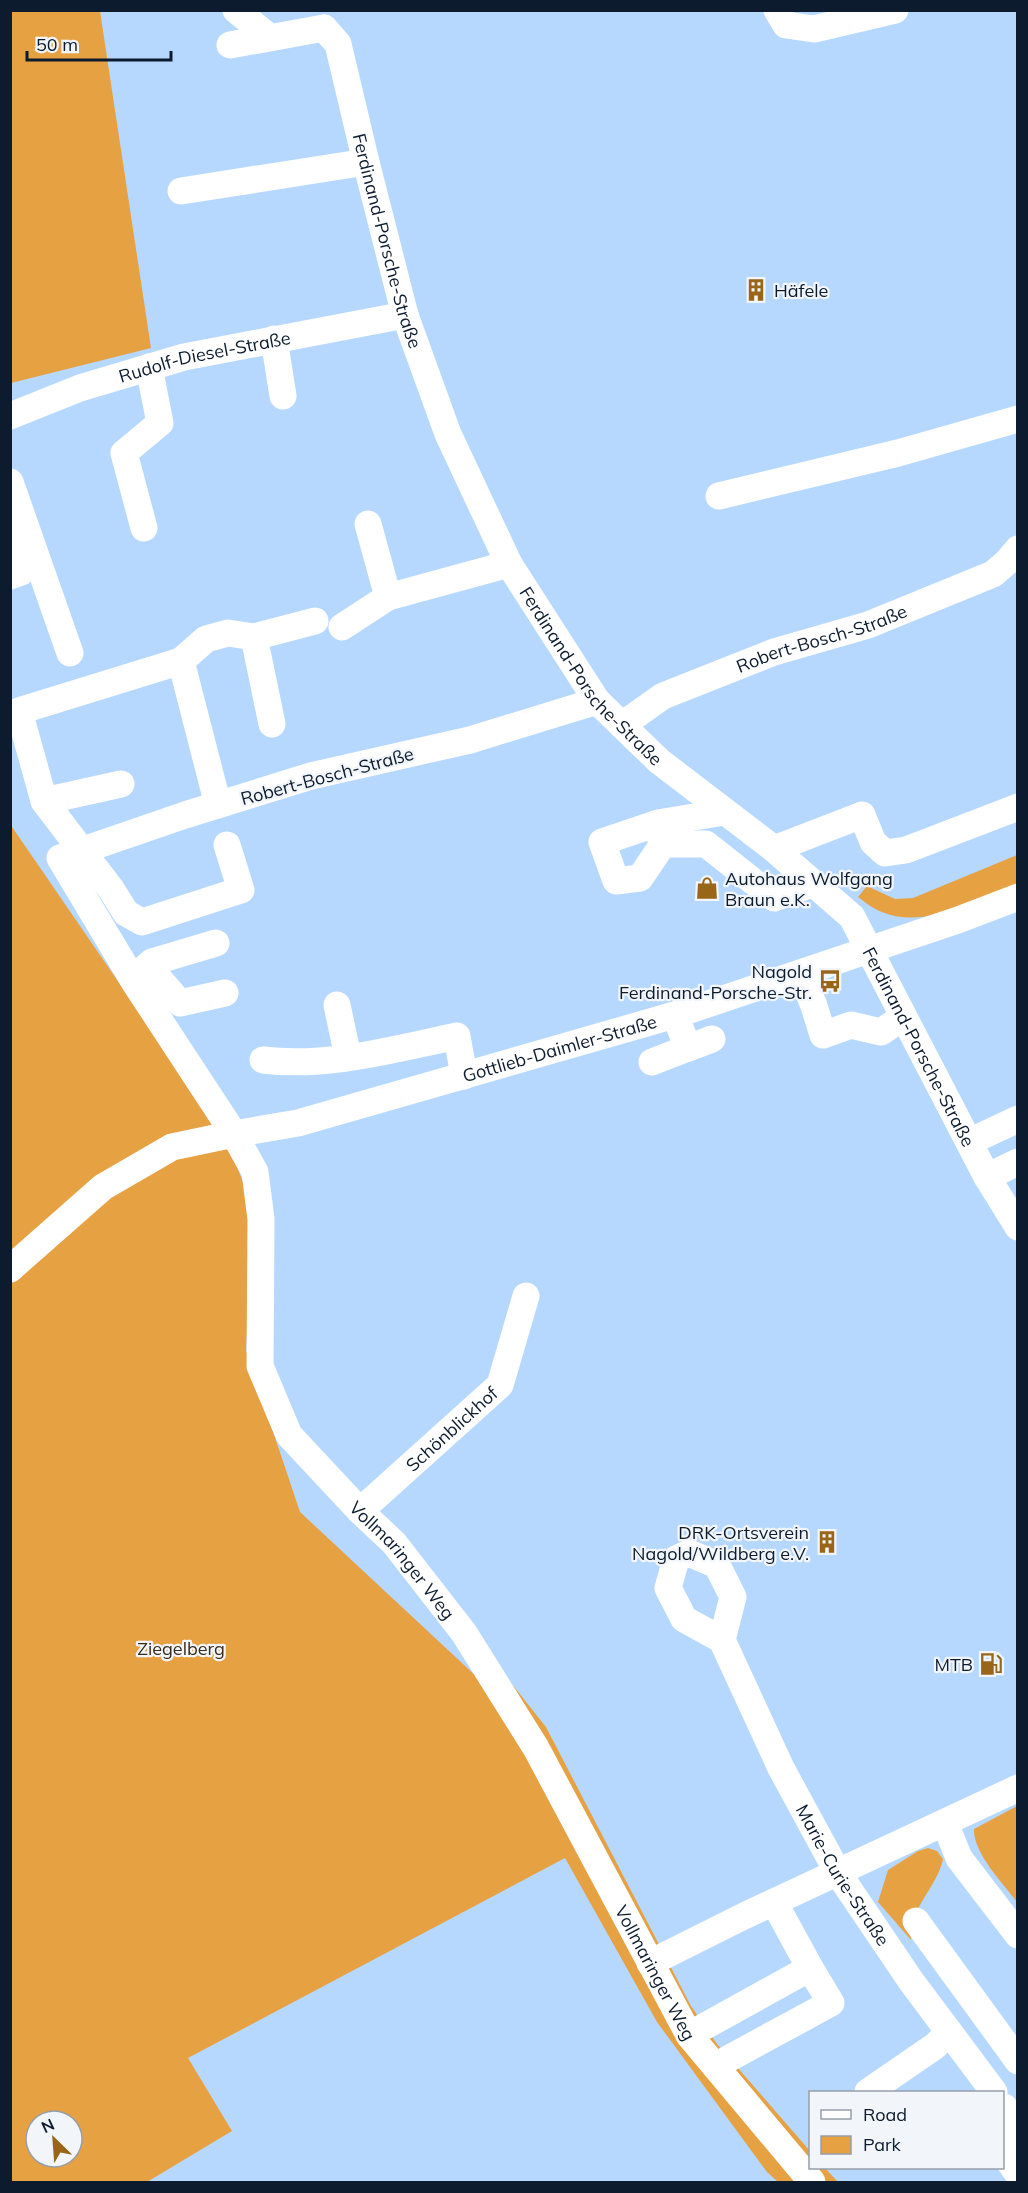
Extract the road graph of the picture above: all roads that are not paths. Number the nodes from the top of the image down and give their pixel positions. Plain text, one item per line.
1 (236, 10) edge
2 (777, 10) edge
3 (895, 10) edge
4 (323, 19) edge
5 (269, 37) junction
6 (230, 45) dead end
7 (366, 162) junction
8 (181, 191) dead end
9 (405, 315) junction
10 (274, 339) junction
11 (149, 367) junction
12 (283, 396) dead end
13 (28, 416) edge
14 (1017, 419) edge
15 (10, 482) edge
16 (719, 495) dead end
17 (368, 524) dead end
18 (144, 528) dead end
19 (10, 538) edge
20 (1017, 549) edge
21 (509, 564) junction
22 (10, 576) edge
23 (388, 597) junction
24 (315, 621) dead end
25 (342, 627) dead end
26 (254, 637) junction
27 (70, 653) dead end
28 (181, 662) junction
29 (597, 701) junction
30 (272, 724) dead end
31 (621, 725) junction
32 (121, 783) dead end
33 (44, 801) junction
34 (218, 805) junction
35 (1017, 807) edge
36 (724, 812) junction
37 (227, 845) dead end
38 (774, 849) junction
39 (71, 854) junction
40 (814, 883) junction
41 (1017, 897) edge
42 (216, 943) dead end
43 (869, 950) junction
44 (140, 972) junction
45 (801, 973) junction
46 (225, 993) dead end
47 (337, 1005) dead end
48 (675, 1015) junction
49 (903, 1017) junction
50 (348, 1057) junction
51 (263, 1060) dead end
52 (652, 1062) dead end
53 (464, 1076) junction
54 (1017, 1119) edge
55 (234, 1134) junction
56 (969, 1142) junction
57 (1017, 1162) edge
58 (987, 1177) junction
59 (1017, 1227) edge
60 (10, 1269) edge
61 (526, 1296) dead end
62 (360, 1511) junction
63 (722, 1640) dead end
64 (1017, 1788) edge
65 (945, 1822) junction
66 (838, 1873) junction
67 (774, 1902) junction
68 (916, 1921) dead end
69 (1017, 1935) edge
70 (932, 1944) junction
71 (650, 1963) junction
72 (810, 1968) junction
73 (905, 1971) junction
74 (949, 2032) junction
75 (689, 2035) junction
76 (1012, 2054) edge
77 (715, 2066) junction
78 (869, 2091) edge
79 (991, 2091) edge
80 (994, 2091) edge
81 (1004, 2146) edge
82 (1017, 2174) edge
83 (812, 2182) edge

1 - 5 street
2 - 3 street
4 - 5 street
4 - 7 street, Ferdinand-Porsche-Straße
5 - 6 street
7 - 8 street
7 - 9 street, Ferdinand-Porsche-Straße
9 - 10 street, Rudolf-Diesel-Straße
9 - 21 street, Ferdinand-Porsche-Straße
10 - 11 street, Rudolf-Diesel-Straße
10 - 12 street
11 - 13 street, Rudolf-Diesel-Straße
11 - 18 street
14 - 16 street
15 - 27 street
17 - 23 street
19 - 22 street
20 - 31 street, Robert-Bosch-Straße
21 - 23 street
21 - 29 street, Ferdinand-Porsche-Straße
23 - 25 street
24 - 26 street
26 - 28 street
26 - 30 street
28 - 33 street
28 - 34 street
29 - 31 street, Ferdinand-Porsche-Straße
29 - 34 street, Robert-Bosch-Straße
31 - 36 street, Ferdinand-Porsche-Straße
32 - 33 street
33 - 39 street
34 - 39 street, Robert-Bosch-Straße
35 - 38 street
36 - 38 street, Ferdinand-Porsche-Straße
36 - 40 street
37 - 39 street
38 - 40 street, Ferdinand-Porsche-Straße
39 - 44 street
40 - 43 street, Ferdinand-Porsche-Straße
41 - 43 street, Gottlieb-Daimler-Straße
42 - 44 street
43 - 45 street, Gottlieb-Daimler-Straße
43 - 49 street, Ferdinand-Porsche-Straße
44 - 46 street
44 - 55 street, Vollmaringer Weg
45 - 48 street, Gottlieb-Daimler-Straße
45 - 49 street
47 - 50 street
48 - 52 street
48 - 53 street, Gottlieb-Daimler-Straße
49 - 56 street, Ferdinand-Porsche-Straße
50 - 51 street
50 - 53 street
53 - 55 street, Gottlieb-Daimler-Straße
54 - 56 street
55 - 60 street
55 - 62 street, Vollmaringer Weg
56 - 58 street, Ferdinand-Porsche-Straße
57 - 58 street
58 - 59 street, Ferdinand-Porsche-Straße
61 - 62 street, Schönblickhof
62 - 71 street, Vollmaringer Weg
63 - 66 street, Marie-Curie-Straße
64 - 65 street
65 - 66 street
65 - 69 street
66 - 67 street
66 - 73 street, Marie-Curie-Straße
67 - 71 street
67 - 72 street
68 - 70 street
70 - 73 street
70 - 76 street
71 - 75 street, Vollmaringer Weg
72 - 75 street
72 - 77 street
73 - 74 street, Marie-Curie-Straße
74 - 78 street
74 - 79 street, Marie-Curie-Straße
75 - 77 street, Vollmaringer Weg
76 - 80 street
77 - 83 street, Vollmaringer Weg
81 - 82 street

